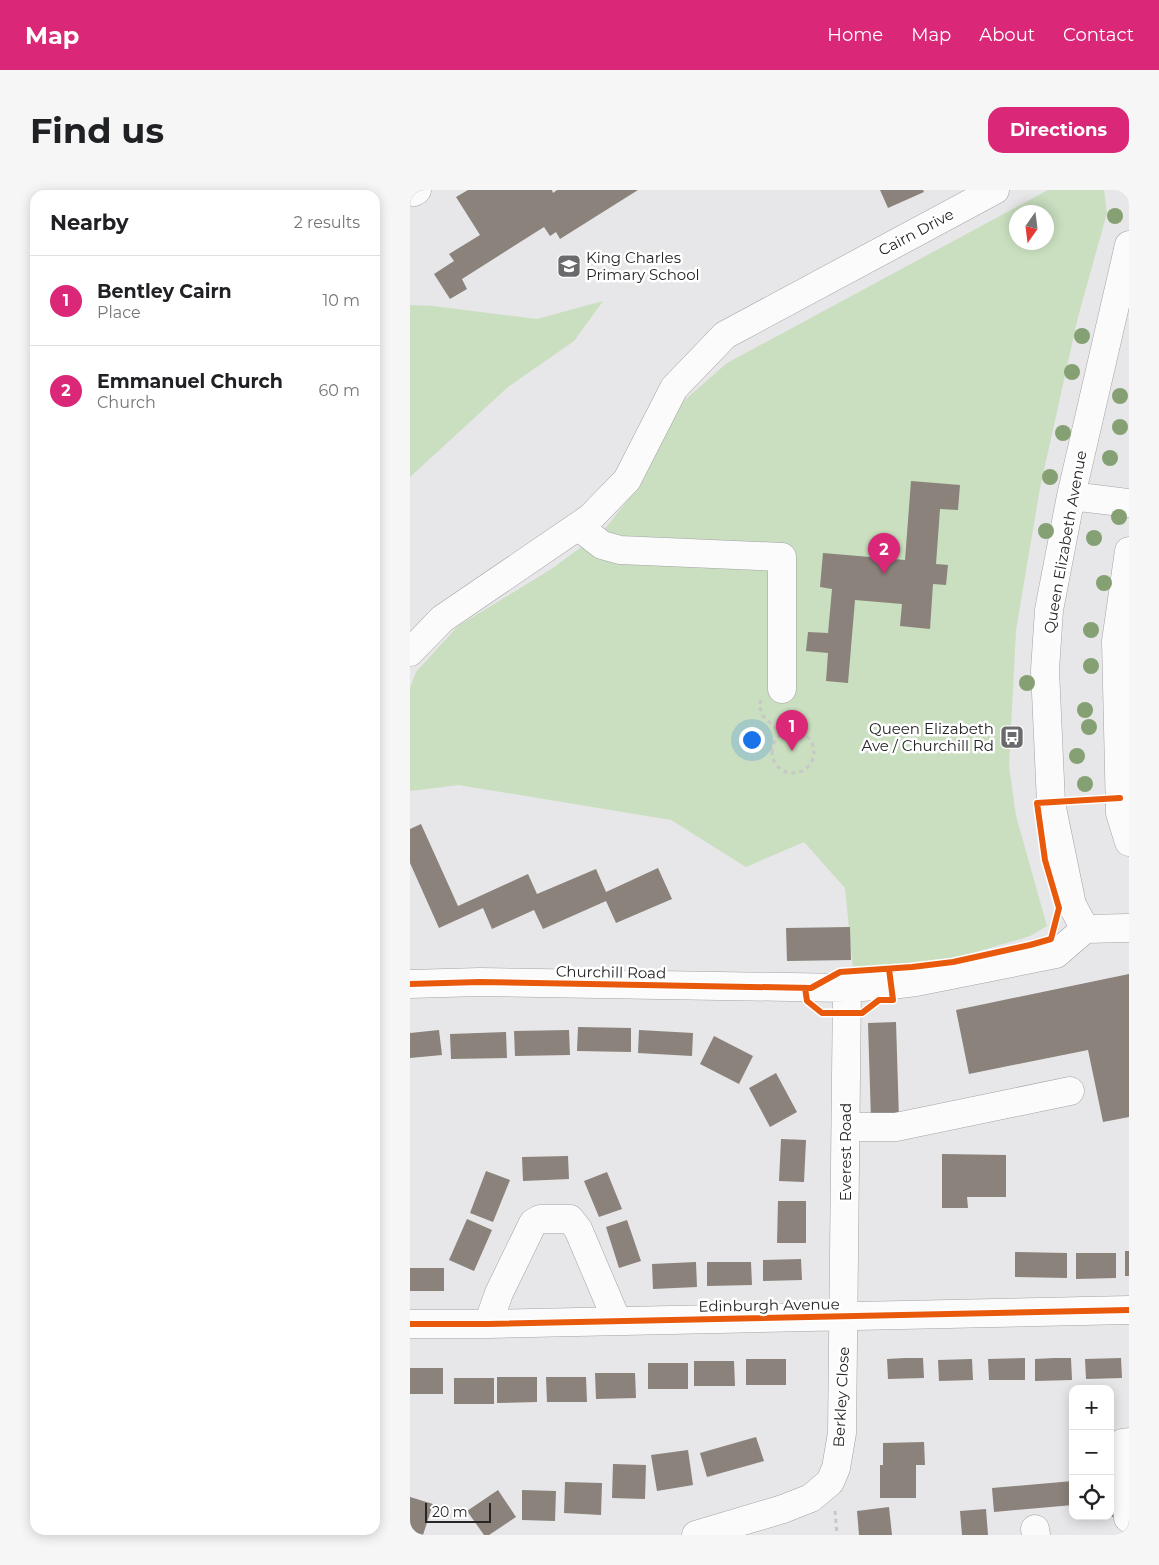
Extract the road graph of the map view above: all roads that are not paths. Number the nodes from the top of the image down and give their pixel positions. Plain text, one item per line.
1 (413, 190) edge
2 (417, 190) edge
3 (995, 190) edge
4 (1129, 246) edge
5 (1071, 496) junction
6 (1129, 504) edge
7 (579, 527) junction
8 (1129, 551) edge
9 (410, 652) edge
10 (782, 689) dead end
11 (1129, 842) edge
12 (1085, 928) junction
13 (1129, 928) edge
14 (410, 984) edge
15 (847, 988) junction
16 (1070, 1091) dead end
17 (846, 1127) junction
18 (1129, 1310) edge
19 (844, 1316) junction
20 (617, 1321) junction
21 (410, 1324) edge
22 (488, 1324) junction
23 (1129, 1442) edge
24 (1128, 1518) edge
25 (696, 1535) edge

1 - 2 street
3 - 7 street, Cairn Drive
4 - 5 street, Queen Elizabeth Avenue
5 - 6 street
5 - 12 street, Queen Elizabeth Avenue
7 - 9 street, Cairn Drive
7 - 10 street
8 - 11 street
12 - 13 street
12 - 15 street, Churchill Road
14 - 15 street, Churchill Road
15 - 17 street, Everest Road
16 - 17 street
17 - 19 street, Everest Road
18 - 19 street, Edinburgh Avenue
19 - 20 street, Edinburgh Avenue
19 - 25 street, Berkley Close
20 - 22 street, Edinburgh Avenue
20 - 22 street
21 - 22 street, Edinburgh Avenue
23 - 24 street

